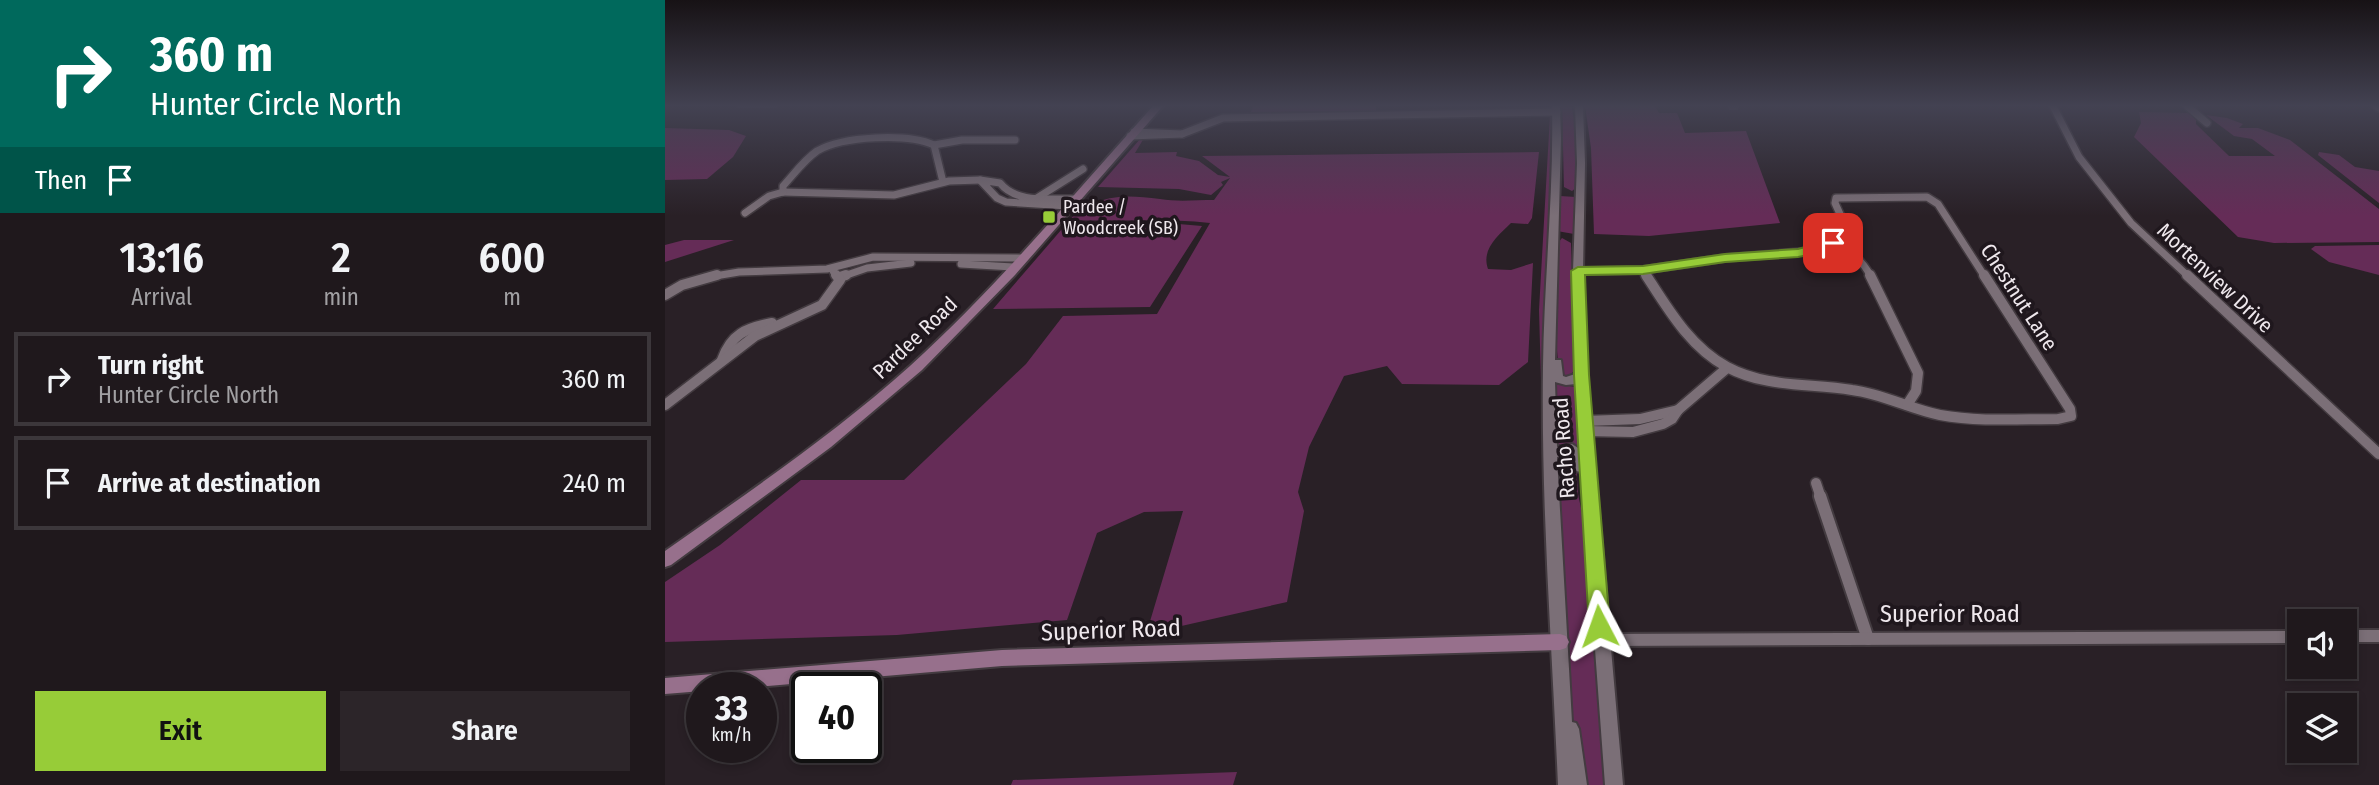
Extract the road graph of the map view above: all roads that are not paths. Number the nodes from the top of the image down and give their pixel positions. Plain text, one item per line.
1 (850, 143) edge
2 (928, 143) edge
3 (947, 143) edge
4 (1124, 143) edge
5 (1557, 143) edge
6 (1579, 143) edge
7 (2071, 143) edge
8 (934, 145) junction
9 (1558, 159) junction
10 (1083, 169) dead end
11 (980, 180) junction
12 (943, 182) junction
13 (782, 192) junction
14 (1572, 192) junction
15 (1008, 193) junction
16 (997, 198) junction
17 (1035, 201) junction
18 (1071, 202) junction
19 (745, 213) dead end
20 (1553, 237) junction
21 (1833, 243) junction
22 (1018, 262) junction
23 (1643, 270) junction
24 (836, 274) junction
25 (1578, 277) junction
26 (665, 295) edge
27 (1550, 318) junction
28 (1727, 368) junction
29 (1581, 375) junction
30 (665, 405) edge
31 (1907, 405) junction
32 (1678, 410) junction
33 (1640, 419) junction
34 (1585, 426) junction
35 (1646, 430) junction
36 (1551, 453) junction
37 (2379, 454) edge
38 (1817, 483) dead end
39 (1593, 530) junction
40 (665, 561) edge
41 (2357, 636) edge
42 (2379, 636) edge
43 (2287, 637) edge
44 (1868, 639) junction
45 (1601, 640) junction
46 (1560, 642) junction
47 (665, 686) edge
48 (1562, 687) junction
49 (1567, 785) edge
50 (1579, 785) edge
51 (1614, 785) edge

1 - 13 street
2 - 8 street
3 - 8 street
4 - 18 main road, Pardee Road
5 - 9 street, Racho Road
6 - 14 street, Racho Road
7 - 37 street, Mortenview Drive
8 - 12 street
9 - 14 street
9 - 20 street, Racho Road
10 - 17 street
11 - 12 street
11 - 15 street
11 - 16 street
12 - 13 street
13 - 19 street
14 - 25 street, Racho Road
15 - 16 street
15 - 17 street
16 - 17 street
17 - 18 street
18 - 22 main road, Pardee Road
20 - 25 street
20 - 27 street, Racho Road
21 - 23 street
21 - 31 street
21 - 31 street, Chestnut Lane
22 - 24 street
22 - 40 main road, Pardee Road
23 - 25 street
23 - 28 street
24 - 26 street
24 - 30 street
25 - 29 street, Racho Road
27 - 29 street
27 - 36 street, Racho Road
28 - 31 street
28 - 32 street
29 - 34 street, Racho Road
32 - 33 street
32 - 35 street
33 - 34 street
33 - 35 street
34 - 35 street
34 - 39 street, Racho Road
36 - 39 street
36 - 46 street, Racho Road
38 - 44 street
39 - 45 street, Racho Road
41 - 42 street
43 - 44 street, Superior Road
44 - 45 street, Superior Road
45 - 51 street, Racho Road
46 - 47 main road, Superior Road
46 - 48 street, Racho Road
48 - 49 street, Racho Road
48 - 50 street

